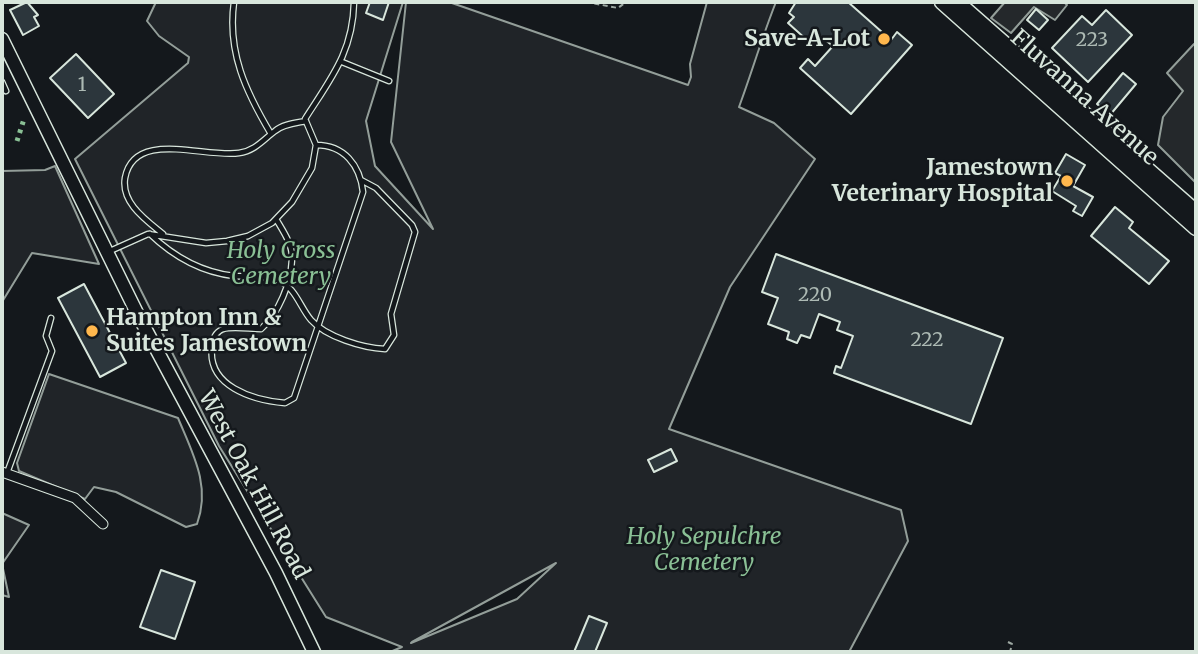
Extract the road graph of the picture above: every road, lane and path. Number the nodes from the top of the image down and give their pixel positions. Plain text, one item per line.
1 (234, 2) edge
2 (354, 2) edge
3 (586, 2) edge
4 (626, 2) edge
5 (942, 2) edge
6 (957, 2) edge
7 (2, 39) edge
8 (342, 62) junction
9 (389, 81) dead end
10 (2, 82) edge
11 (6, 91) dead end
12 (306, 121) junction
13 (271, 134) junction
14 (316, 145) junction
15 (361, 180) junction
16 (1196, 212) edge
17 (276, 219) junction
18 (1196, 228) edge
19 (149, 234) junction
20 (163, 234) junction
21 (108, 251) junction
22 (287, 286) junction
23 (51, 318) dead end
24 (320, 327) junction
25 (4, 473) edge
26 (103, 524) dead end
27 (1008, 642) dead end
28 (314, 652) edge
29 (1010, 652) edge

1 - 13 lane
2 - 8 lane
3 - 4 path
5 - 18 main road, Fluvanna Avenue
6 - 16 main road, Fluvanna Avenue
7 - 21 main road, West Oak Hill Road
8 - 9 lane
8 - 12 lane
10 - 11 lane
12 - 13 lane
12 - 14 lane
13 - 20 lane
14 - 15 lane
14 - 17 lane
15 - 24 lane
15 - 24 lane
17 - 20 lane
17 - 22 lane
19 - 20 lane
19 - 21 lane
19 - 22 lane
21 - 28 main road, West Oak Hill Road
22 - 24 lane
22 - 24 lane
23 - 25 lane
25 - 26 street
27 - 29 path

